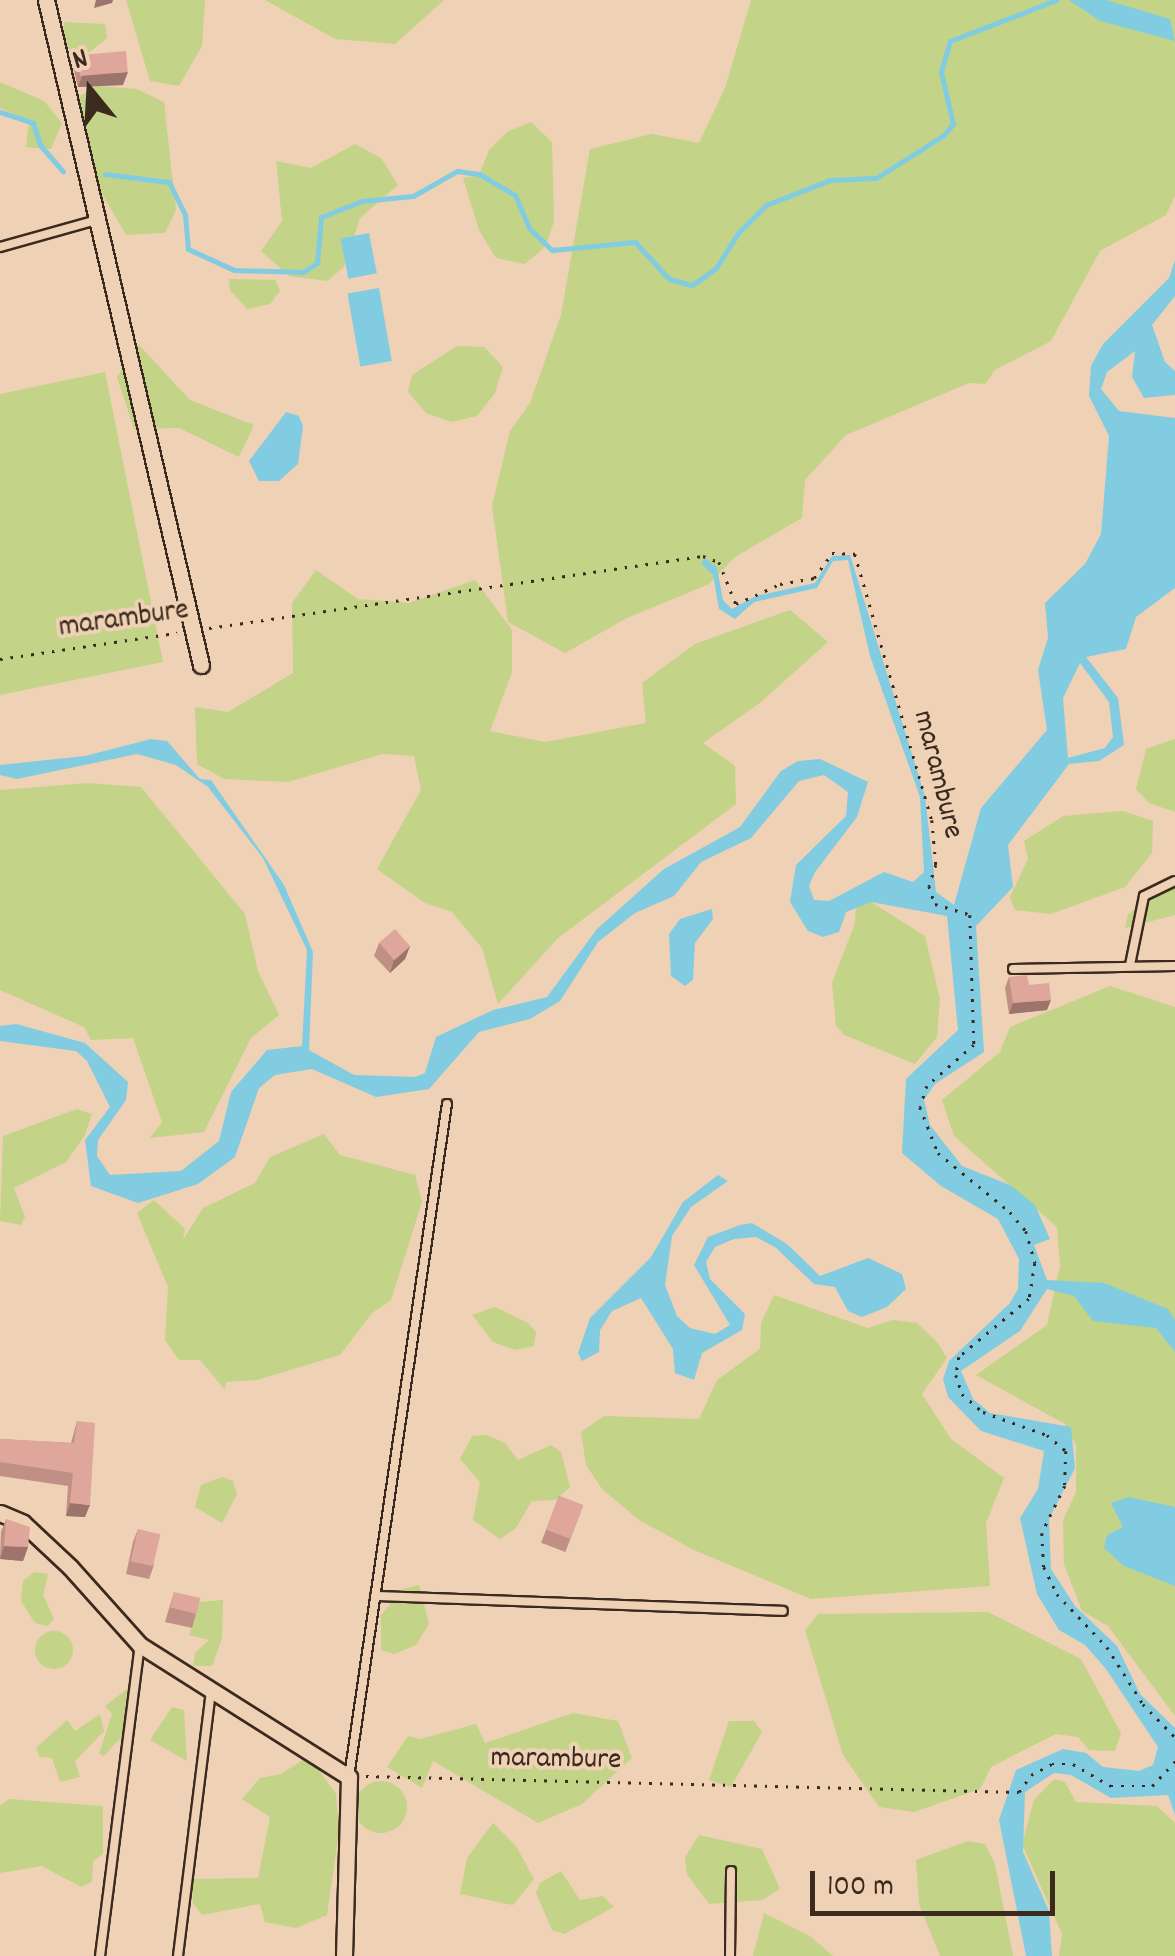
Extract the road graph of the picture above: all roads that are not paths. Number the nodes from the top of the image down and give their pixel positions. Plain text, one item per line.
1 (46, 0) edge
2 (97, 220) junction
3 (0, 247) edge
4 (202, 666) dead end
5 (1175, 880) edge
6 (1130, 964) junction
7 (1175, 966) edge
8 (1013, 969) dead end
9 (447, 1104) dead end
10 (0, 1513) edge
11 (376, 1596) junction
12 (782, 1610) dead end
13 (140, 1645) junction
14 (212, 1691) junction
15 (350, 1776) junction
16 (731, 1870) dead end
17 (100, 1956) edge
18 (178, 1956) edge
19 (344, 1956) edge
20 (730, 1956) edge

1 - 2 street
2 - 3 lane
2 - 4 street
5 - 6 lane
6 - 7 lane
6 - 8 lane
9 - 11 lane
10 - 13 street
11 - 12 lane
11 - 15 lane
13 - 14 street
13 - 17 lane
14 - 15 street
14 - 18 lane
15 - 19 street
16 - 20 lane

